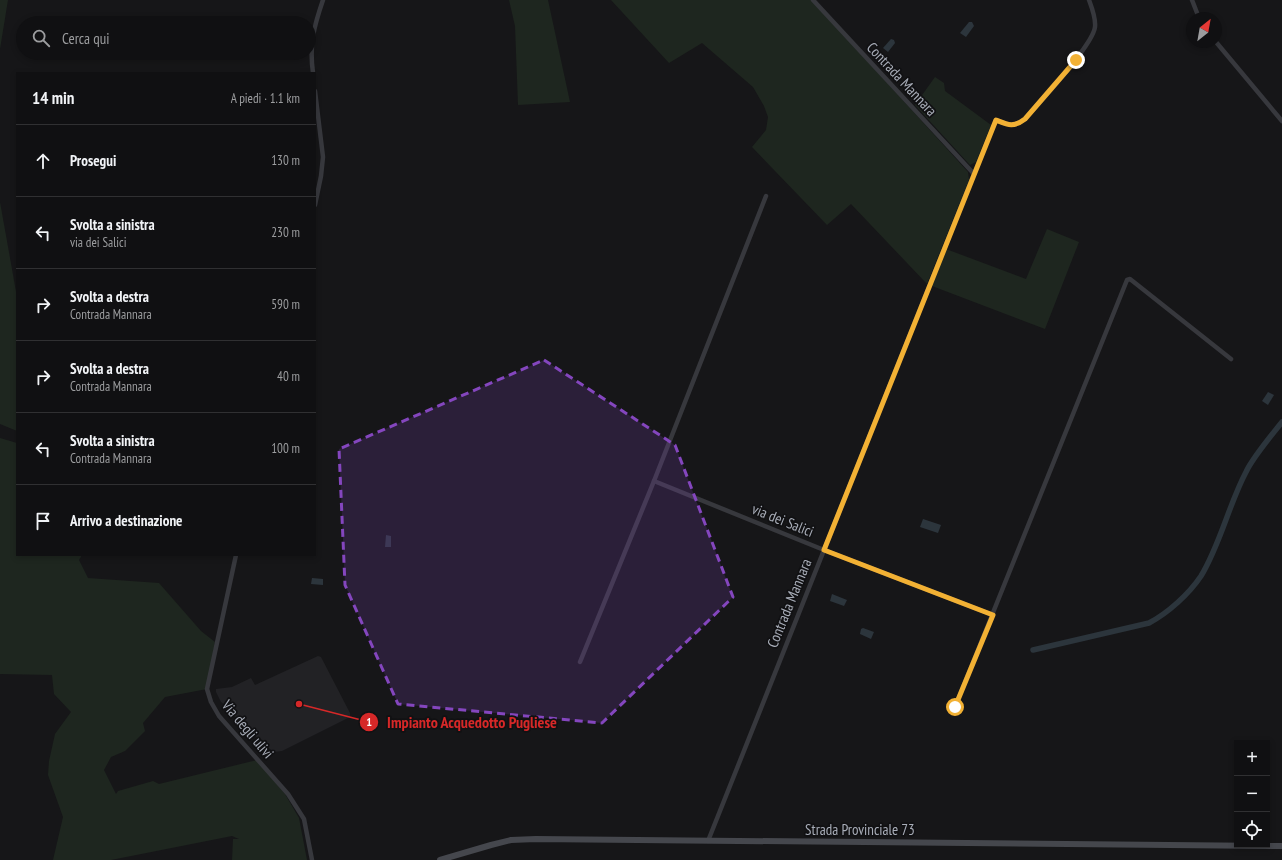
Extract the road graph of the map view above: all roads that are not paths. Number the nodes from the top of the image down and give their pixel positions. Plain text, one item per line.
1 (323, 0) edge
2 (813, 0) edge
3 (1089, 0) edge
4 (1192, 0) edge
5 (1197, 12) edge
6 (316, 20) edge
7 (1221, 48) edge
8 (312, 60) edge
9 (312, 72) edge
10 (316, 99) edge
11 (1282, 121) edge
12 (974, 174) junction
13 (766, 196) dead end
14 (316, 200) edge
15 (1231, 359) dead end
16 (654, 481) junction
17 (824, 550) junction
18 (236, 556) edge
19 (993, 615) junction
20 (580, 662) dead end
21 (955, 707) dead end
22 (708, 841) junction
23 (1282, 846) edge
24 (312, 860) edge
25 (440, 860) edge

1 - 6 street
2 - 12 street, Contrada Mannara
3 - 12 street, Contrada Mannara
4 - 5 street
7 - 11 street
8 - 9 street
10 - 14 street
12 - 17 street, Contrada Mannara
13 - 16 street
15 - 19 street
16 - 17 street, via dei Salici
16 - 20 street
17 - 19 street, via dei Salici
17 - 22 street, Contrada Mannara
18 - 24 street, Via degli ulivi
19 - 21 street
22 - 23 main road, Strada Provinciale 73
22 - 25 main road, Strada Provinciale 73

